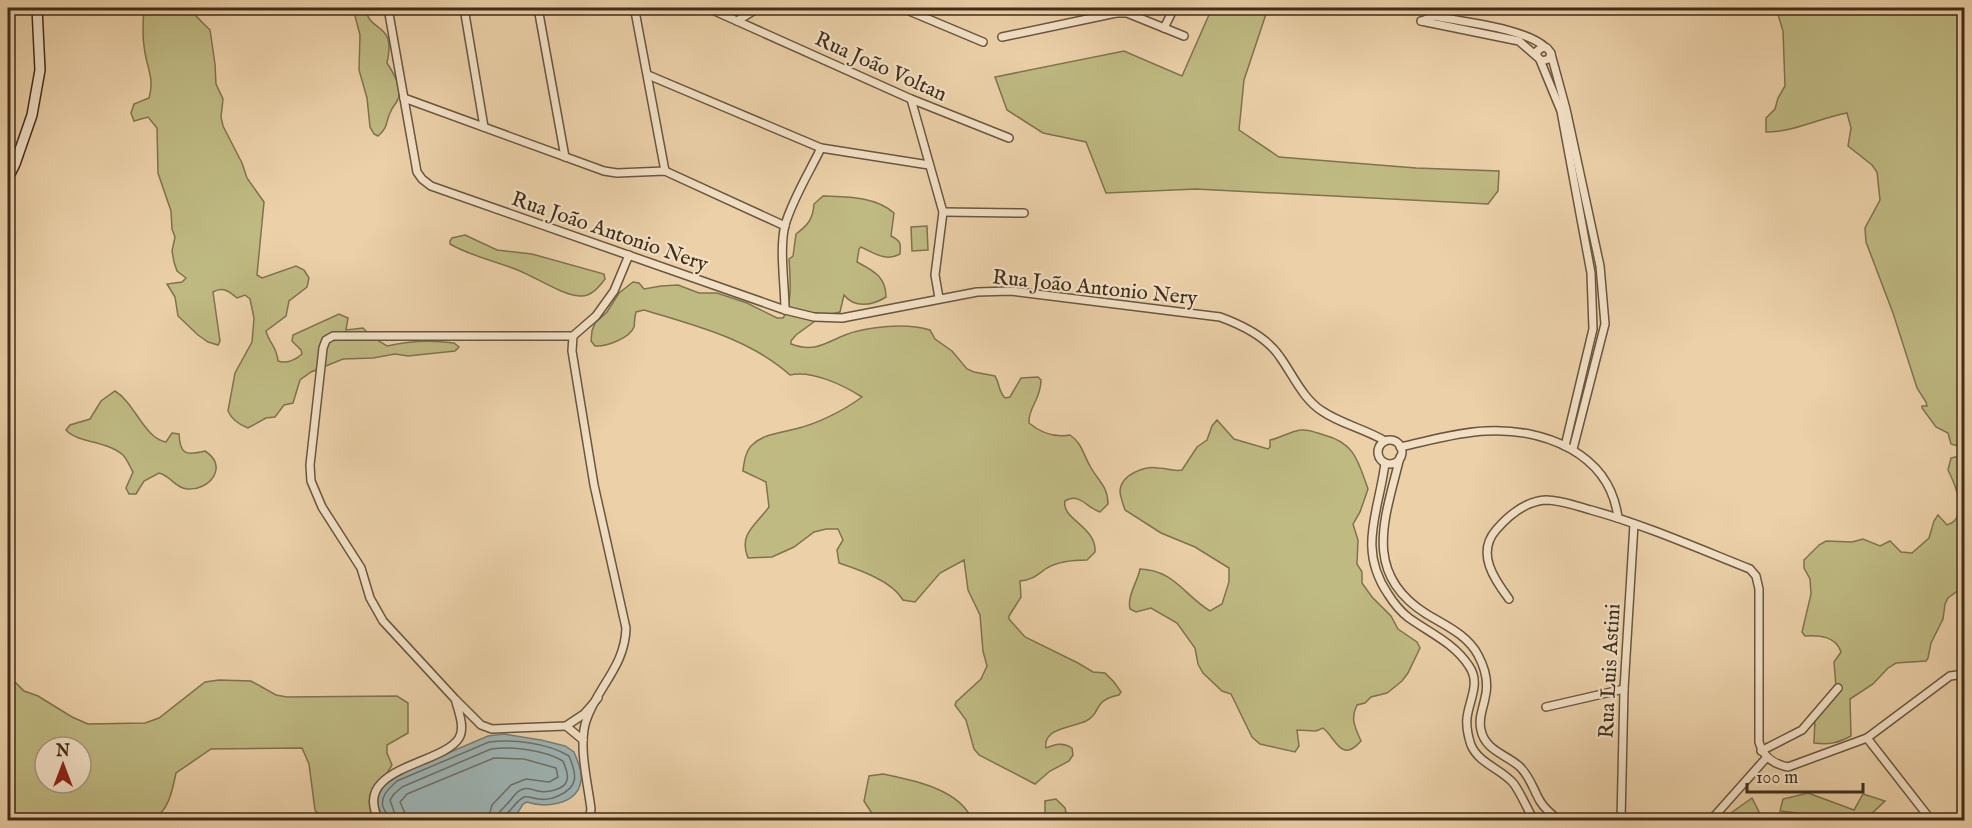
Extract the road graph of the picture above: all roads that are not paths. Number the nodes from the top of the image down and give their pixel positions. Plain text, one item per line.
1 (37, 8) edge
2 (388, 8) edge
3 (464, 8) edge
4 (538, 8) edge
5 (708, 8) edge
6 (758, 8) edge
7 (902, 8) edge
8 (1174, 8) edge
9 (635, 9) edge
10 (1116, 10) edge
11 (737, 21) junction
12 (1164, 28) junction
13 (1184, 36) dead end
14 (1002, 37) dead end
15 (983, 42) dead end
16 (1545, 47) junction
17 (1551, 54) junction
18 (1539, 58) junction
19 (648, 75) junction
20 (404, 98) junction
21 (911, 99) junction
22 (484, 127) junction
23 (1009, 138) dead end
24 (821, 148) junction
25 (565, 156) junction
26 (929, 165) junction
27 (665, 171) junction
28 (8, 178) edge
29 (943, 212) junction
30 (1024, 213) dead end
31 (785, 226) junction
32 (629, 255) junction
33 (1602, 294) junction
34 (1593, 295) junction
35 (939, 298) junction
36 (785, 310) junction
37 (1593, 329) junction
38 (1603, 330) junction
39 (573, 336) junction
40 (1384, 441) junction
41 (1565, 446) junction
42 (1400, 447) junction
43 (1573, 449) junction
44 (1400, 457) junction
45 (1385, 463) junction
46 (1618, 518) junction
47 (1634, 524) junction
48 (1509, 600) dead end
49 (1965, 674) edge
50 (1838, 688) dead end
51 (1624, 689) junction
52 (598, 698) junction
53 (455, 699) junction
54 (1546, 707) dead end
55 (566, 726) junction
56 (1867, 738) junction
57 (583, 740) junction
58 (1764, 754) junction
59 (379, 820) edge
60 (589, 820) edge
61 (1536, 820) edge
62 (1559, 820) edge
63 (1621, 820) edge
64 (1711, 820) edge
65 (1931, 820) edge

1 - 28 street
2 - 20 street
3 - 22 street
4 - 25 street
5 - 11 street, Rua João Voltan
6 - 11 street
7 - 15 street
8 - 12 street
9 - 19 street
10 - 12 street
10 - 14 street
11 - 21 street, Rua João Voltan
12 - 13 street
16 - 17 street
16 - 18 street
16 - 18 street
17 - 18 street
17 - 33 street
18 - 34 street
19 - 24 street
19 - 27 street
20 - 22 street
20 - 32 street, Rua João Antonio Nery
21 - 23 street, Rua João Voltan
21 - 26 street
22 - 25 street
24 - 26 street
24 - 31 street
25 - 27 street
26 - 29 street
27 - 31 street
29 - 30 street
29 - 35 street
31 - 36 street
32 - 36 street, Rua João Antonio Nery
32 - 39 street
33 - 34 street
33 - 38 street
34 - 37 street
35 - 36 street, Rua João Antonio Nery
35 - 40 street, Rua João Antonio Nery
37 - 38 street
37 - 41 street
38 - 43 street
39 - 52 street
39 - 53 street
40 - 42 street
40 - 45 street
41 - 42 street
41 - 43 street
42 - 44 street
43 - 46 street
44 - 45 street
44 - 62 street
45 - 61 street
46 - 47 street
46 - 48 street
47 - 51 street, Rua Luis Astini
47 - 58 street
49 - 56 street
50 - 58 street
51 - 54 street
51 - 63 street, Rua Luis Astini
52 - 55 street
52 - 57 street
53 - 55 street
53 - 59 street
55 - 57 street
56 - 58 street
56 - 65 street
57 - 60 street
58 - 64 street

